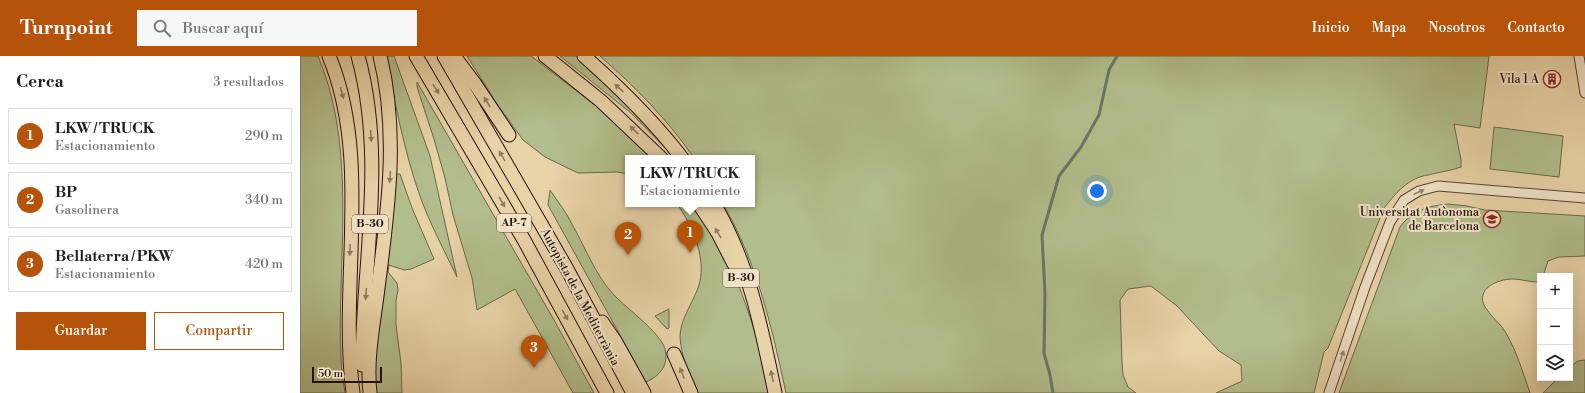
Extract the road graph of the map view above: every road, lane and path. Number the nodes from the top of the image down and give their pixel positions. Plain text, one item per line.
1 (329, 56) edge
2 (358, 56) edge
3 (380, 56) edge
4 (416, 56) edge
5 (444, 56) edge
6 (454, 56) edge
7 (546, 56) edge
8 (584, 56) edge
9 (1579, 56) edge
10 (1585, 93) edge
11 (509, 135) dead end
12 (658, 155) edge
13 (680, 155) edge
14 (1585, 198) edge
15 (701, 207) edge
16 (716, 207) edge
17 (567, 269) junction
18 (674, 354) dead end
19 (768, 360) junction
20 (353, 393) edge
21 (363, 393) edge
22 (370, 393) edge
23 (607, 393) edge
24 (633, 393) edge
25 (644, 393) edge
26 (691, 393) edge
27 (775, 393) edge
28 (1329, 393) edge

1 -> 20 highway
2 -> 21 highway, B-30
3 -> 22 highway
4 -> 23 highway, Autopista de la Mediterrània / AP-7
17 -> 5 highway, Autopista de la Mediterrània / AP-7
11 -> 6 highway
12 -> 7 highway
13 -> 8 highway
9 - 10 street
28 -> 14 street
19 -> 15 highway, B-30
16 - 19 highway
17 - 24 highway, Autopista de la Mediterrània / AP-7
17 - 25 highway
26 -> 18 highway
27 -> 19 highway, B-30

